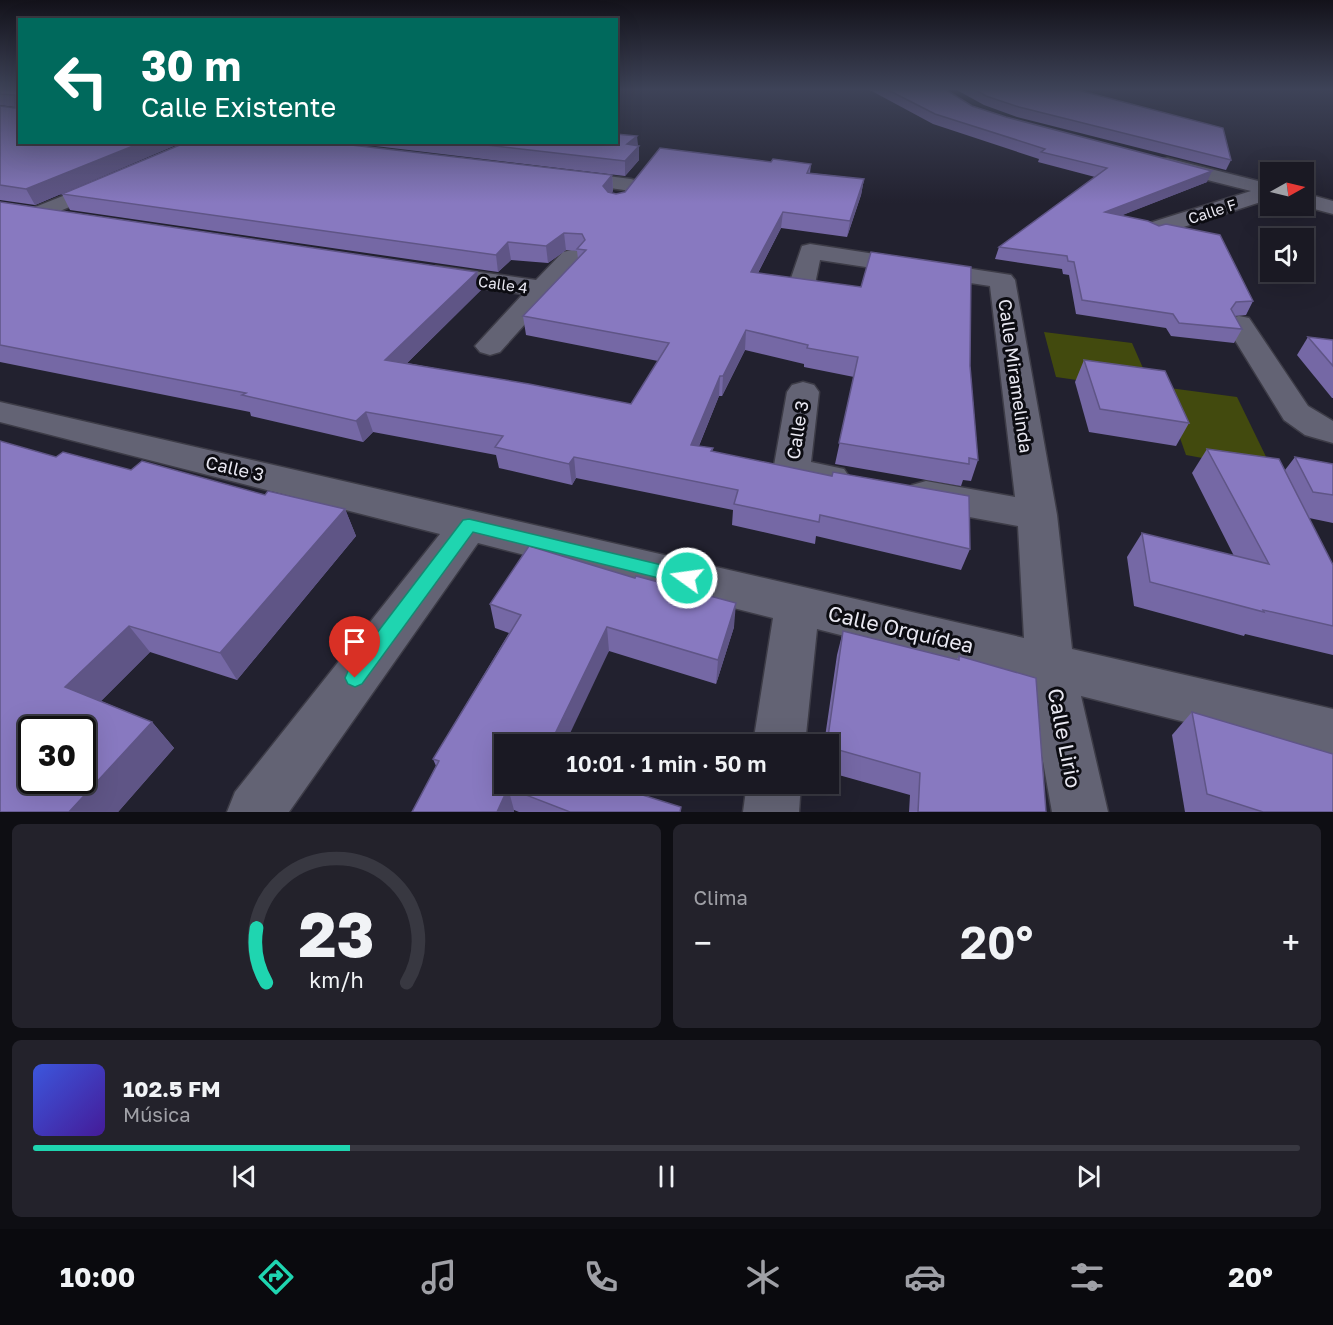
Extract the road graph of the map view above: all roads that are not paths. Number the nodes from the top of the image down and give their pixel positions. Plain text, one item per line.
1 (1149, 159) edge
2 (549, 175) edge
3 (121, 178) edge
4 (1260, 188) edge
5 (1260, 194) edge
6 (1314, 202) edge
7 (616, 204) edge
8 (0, 208) edge
9 (1333, 208) edge
10 (36, 214) junction
11 (83, 221) edge
12 (0, 229) edge
13 (1154, 229) edge
14 (572, 258) dead end
15 (414, 270) edge
16 (802, 284) edge
17 (544, 289) junction
18 (1239, 324) edge
19 (490, 346) dead end
20 (803, 392) dead end
21 (0, 412) edge
22 (1333, 432) edge
23 (1036, 515) junction
24 (469, 525) junction
25 (797, 605) junction
26 (1050, 664) junction
27 (780, 734) edge
28 (1333, 734) edge
29 (773, 794) edge
30 (255, 812) edge
31 (771, 812) edge
32 (1080, 812) edge

1 - 4 street
2 - 7 street
3 - 10 street
5 - 13 street, Calle F
6 - 9 street
8 - 10 street
10 - 11 street
10 - 12 street
14 - 17 street
15 - 17 street, Calle 4
16 - 23 street, Calle Miramelinda
17 - 19 street
18 - 22 street
20 - 23 street, Calle 3
21 - 24 street, Calle 3
23 - 26 street, Calle Miramelinda
24 - 25 street, Calle Orquídea
24 - 30 street
25 - 26 street, Calle Orquídea
25 - 27 street
26 - 28 street, Calle Orquídea
26 - 32 street, Calle Lirio
29 - 31 street

